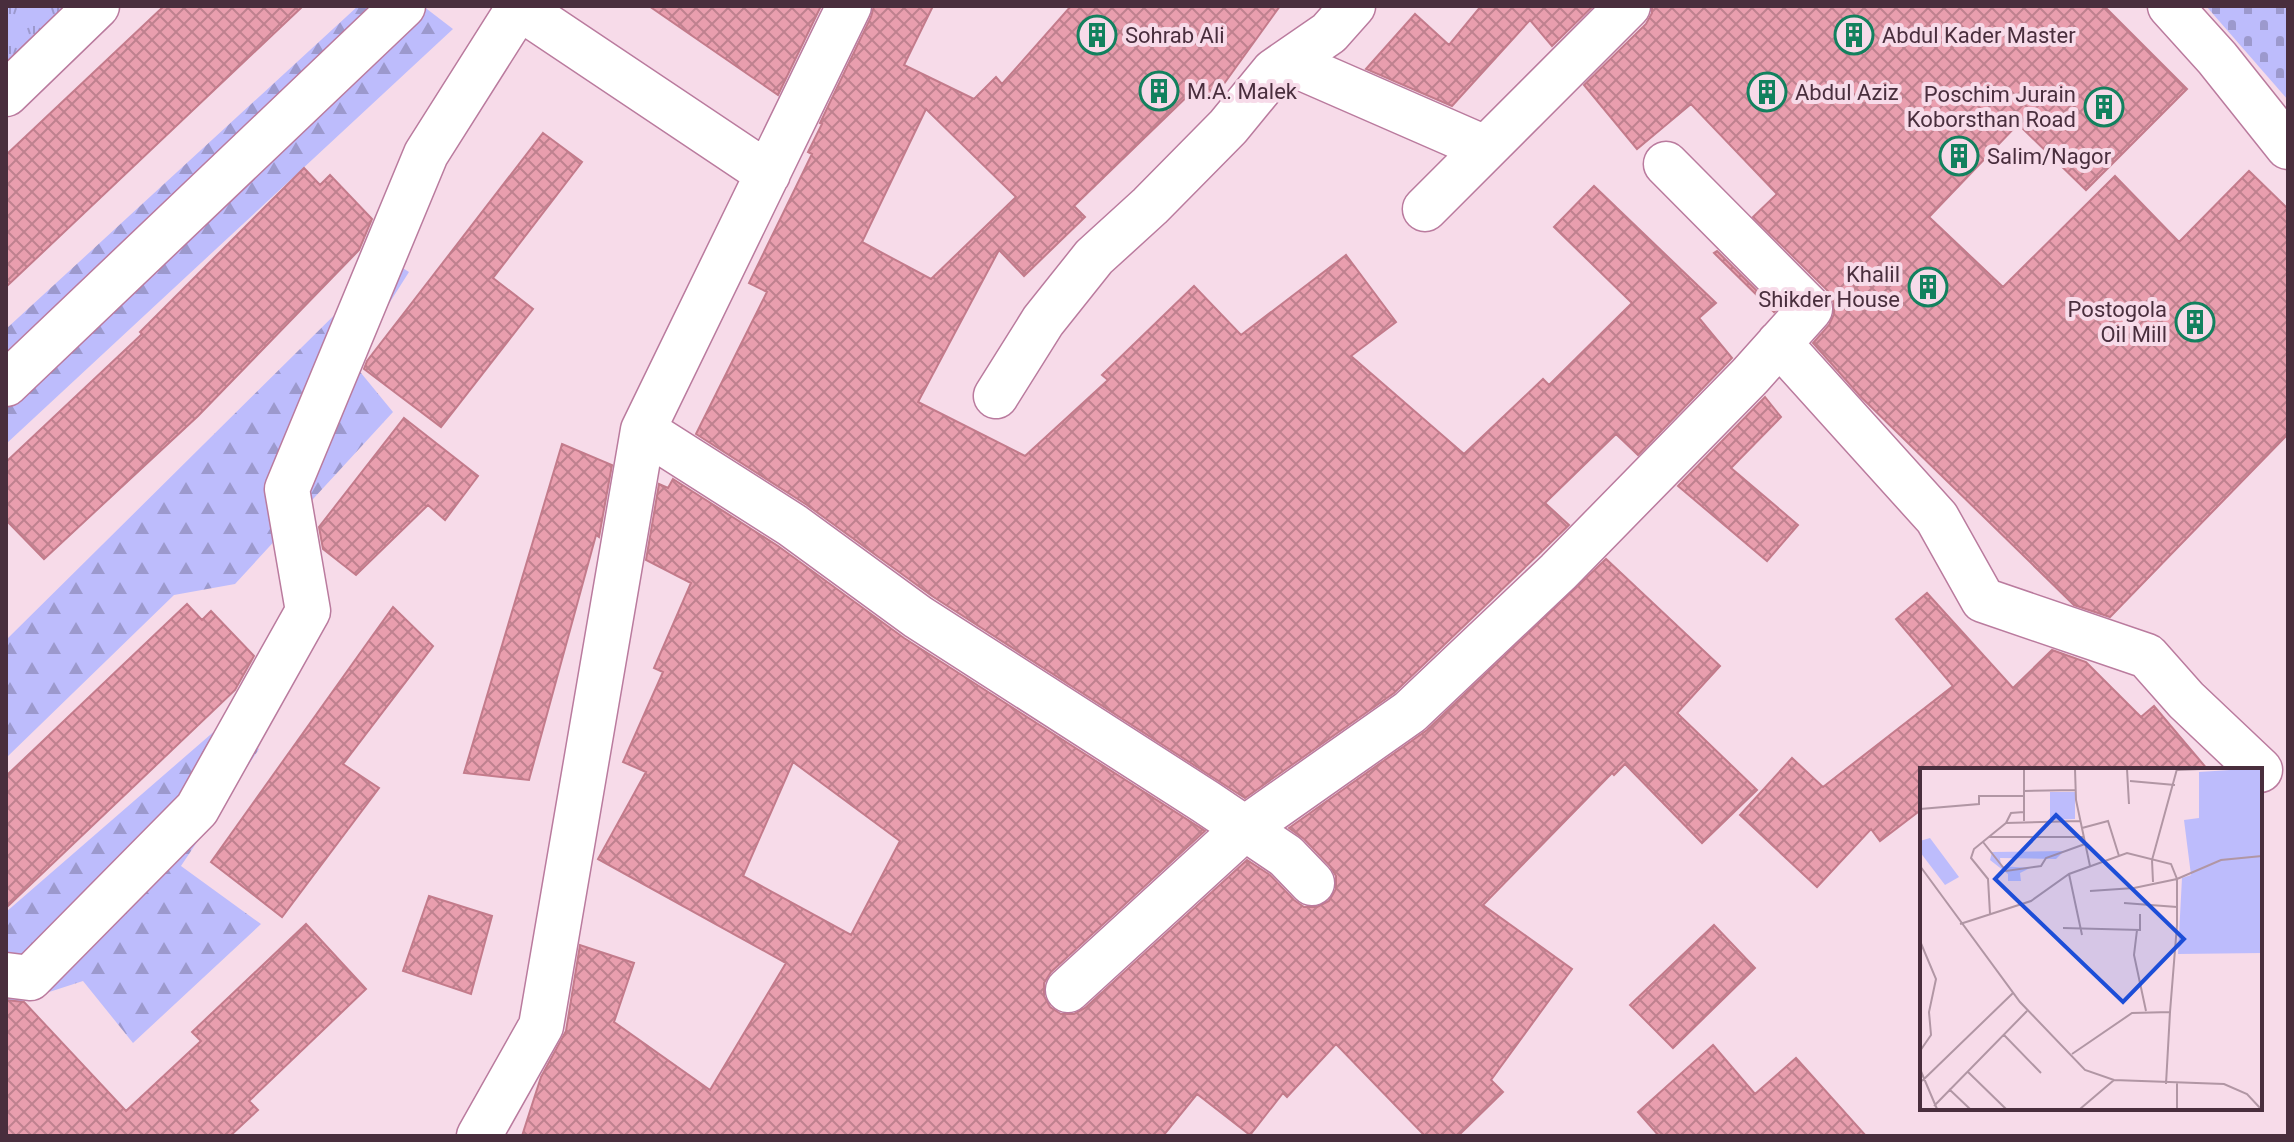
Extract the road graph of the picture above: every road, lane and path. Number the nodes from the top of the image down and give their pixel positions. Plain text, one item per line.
1 (97, 6) edge
2 (403, 6) edge
3 (849, 6) edge
4 (1353, 6) edge
5 (1628, 6) edge
6 (2170, 6) edge
7 (518, 7) edge
8 (1288, 62) junction
9 (6, 94) edge
10 (2288, 147) edge
11 (1485, 148) junction
12 (1666, 164) dead end
13 (768, 174) junction
14 (1425, 209) dead end
15 (1779, 343) junction
16 (6, 384) edge
17 (996, 396) dead end
18 (643, 430) junction
19 (2258, 768) edge
20 (2262, 772) edge
21 (2288, 794) edge
22 (1244, 829) junction
23 (1312, 883) dead end
24 (6, 975) edge
25 (1068, 990) dead end
26 (479, 1136) edge

1 - 9 street
2 - 16 street
3 - 13 street
4 - 8 street
5 - 11 street
6 - 10 street
7 - 13 street
7 - 24 street
8 - 11 street
8 - 17 street
11 - 14 street
12 - 15 street
13 - 18 street
15 - 19 street
15 - 22 street
18 - 22 street
18 - 26 street
20 - 21 street
22 - 23 street
22 - 25 street

